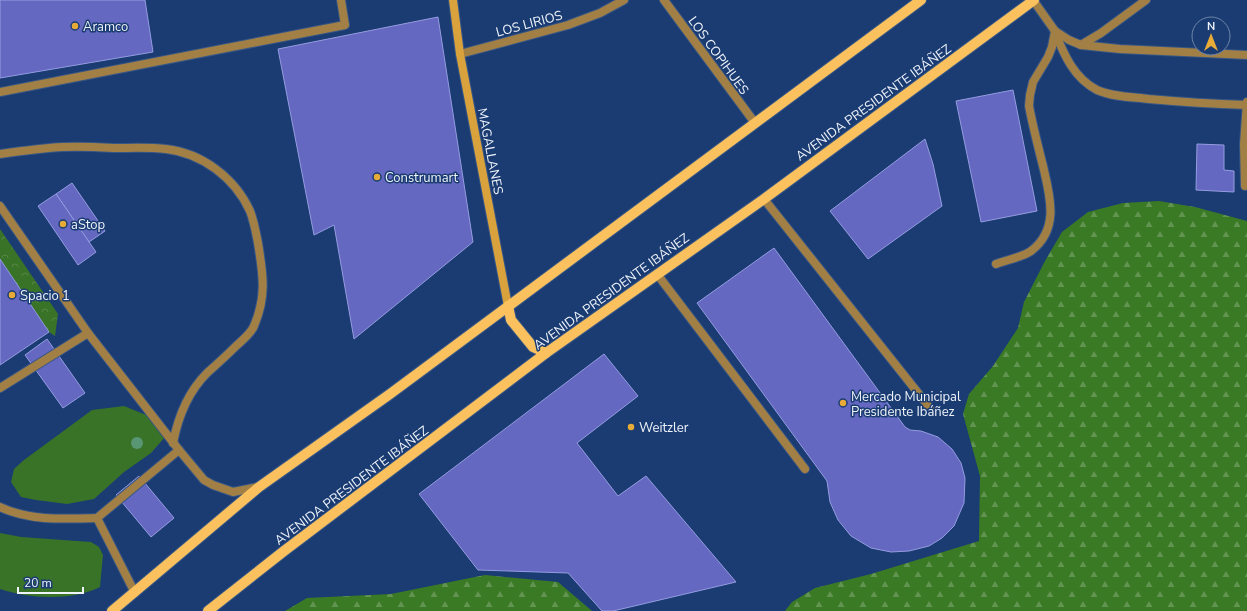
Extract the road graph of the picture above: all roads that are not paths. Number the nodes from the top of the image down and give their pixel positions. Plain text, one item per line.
1 (341, 0) edge
2 (453, 0) edge
3 (624, 0) edge
4 (664, 0) edge
5 (921, 0) edge
6 (1033, 0) edge
7 (1146, 0) edge
8 (616, 3) edge
9 (1055, 31) junction
10 (1081, 45) junction
11 (460, 54) junction
12 (1247, 55) edge
13 (0, 92) edge
14 (1247, 102) edge
15 (1247, 105) edge
16 (755, 123) junction
17 (0, 154) edge
18 (1245, 186) dead end
19 (764, 199) junction
20 (0, 206) edge
21 (996, 264) dead end
22 (657, 274) junction
23 (508, 306) junction
24 (88, 333) junction
25 (546, 353) junction
26 (0, 388) edge
27 (930, 408) dead end
28 (173, 442) junction
29 (179, 450) junction
30 (805, 470) dead end
31 (259, 487) junction
32 (0, 507) edge
33 (97, 518) junction
34 (135, 593) junction
35 (112, 611) edge
36 (208, 611) edge

1 - 13 street
2 - 11 street, MAGALLANES
3 - 8 street, LOS LIRIOS
4 - 16 street, LOS COPIHUES
5 - 16 main road
6 - 9 street
6 - 19 main road, AVENIDA PRESIDENTE IBÁÑEZ
7 - 10 street
8 - 11 street, LOS LIRIOS
9 - 10 street
9 - 15 street
9 - 21 street
10 - 12 street
11 - 23 street, MAGALLANES
14 - 15 street
15 - 18 street
16 - 23 main road
17 - 28 street
19 - 22 main road, AVENIDA PRESIDENTE IBÁÑEZ
19 - 27 street
20 - 24 street
22 - 25 main road, AVENIDA PRESIDENTE IBÁÑEZ
22 - 30 street
23 - 25 main road
23 - 31 main road
24 - 26 street
24 - 28 street
25 - 36 main road, AVENIDA PRESIDENTE IBÁÑEZ
28 - 29 street
29 - 31 street
29 - 33 street
31 - 34 main road
32 - 33 street
33 - 34 street
34 - 35 main road

